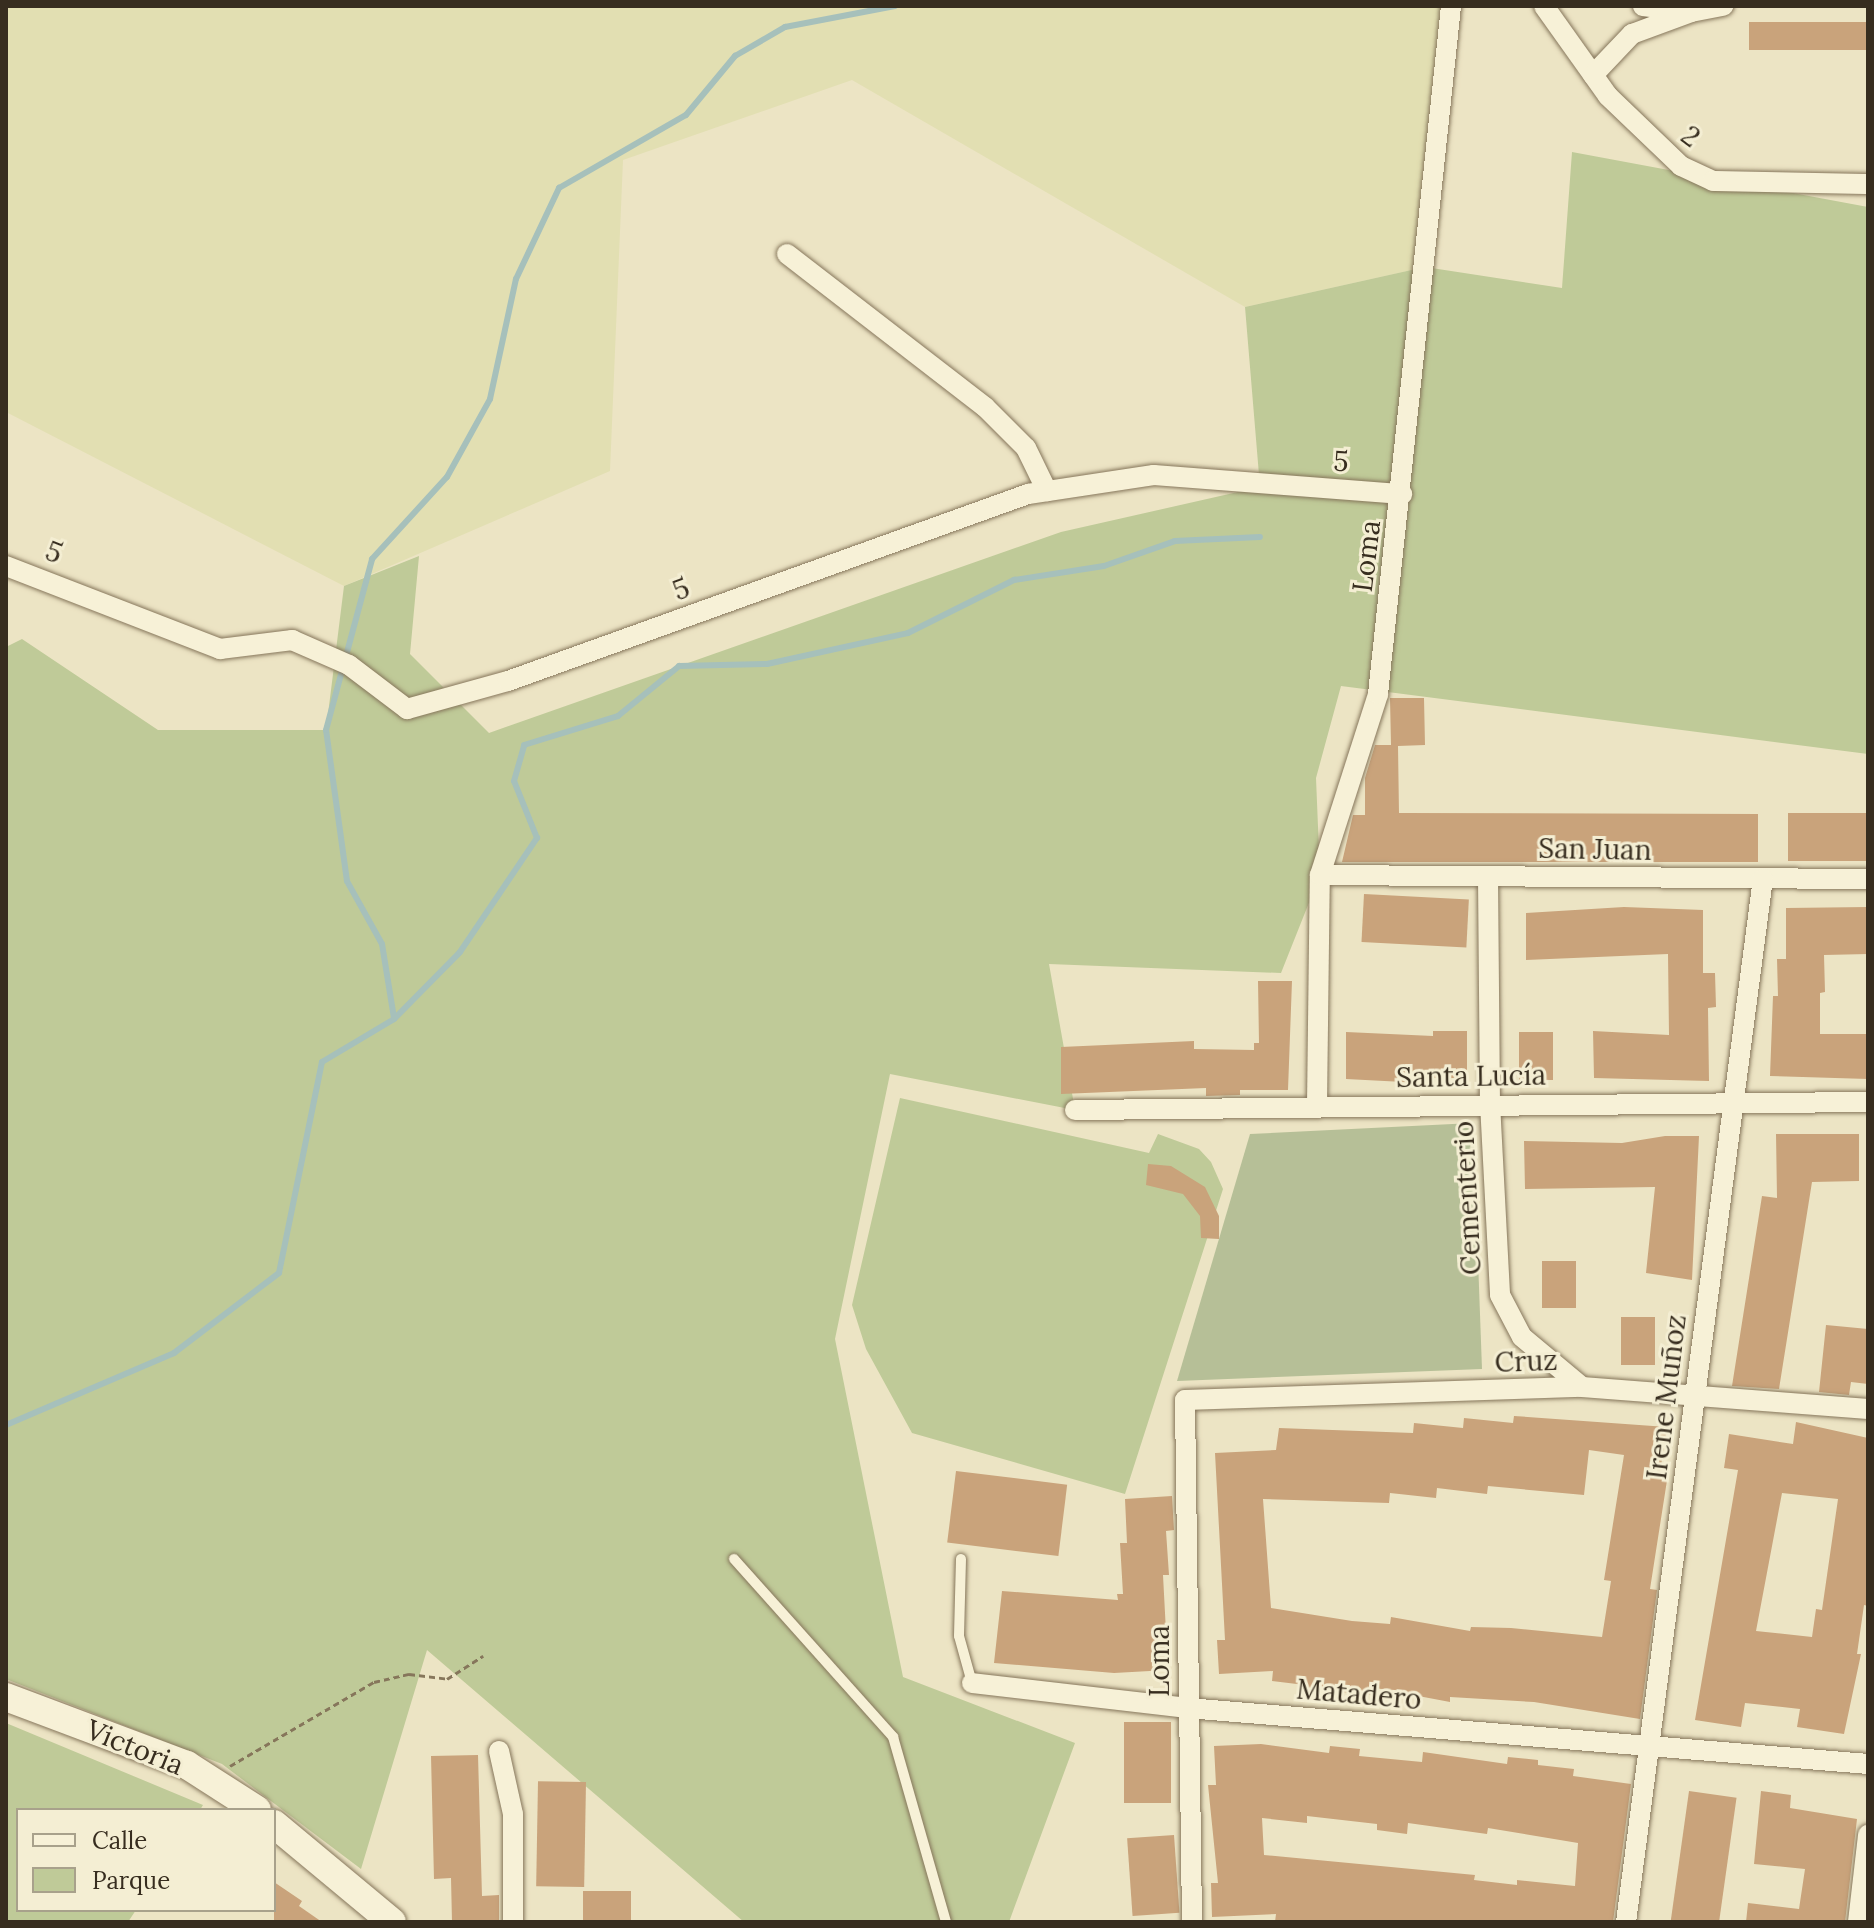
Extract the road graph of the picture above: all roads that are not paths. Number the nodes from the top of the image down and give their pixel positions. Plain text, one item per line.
1 (1451, 6) edge
2 (1544, 6) edge
3 (1643, 6) edge
4 (1723, 6) edge
5 (1691, 12) junction
6 (1593, 75) junction
7 (1868, 184) edge
8 (787, 254) dead end
9 (1047, 491) junction
10 (1402, 494) junction
11 (6, 566) edge
12 (1320, 875) junction
13 (1488, 876) junction
14 (1763, 879) junction
15 (1868, 879) edge
16 (1868, 1102) edge
17 (1490, 1103) junction
18 (1733, 1103) junction
19 (1317, 1106) junction
20 (1075, 1110) dead end
21 (1582, 1387) junction
22 (1695, 1394) junction
23 (1185, 1400) joint
24 (1868, 1409) edge
25 (734, 1559) dead end
26 (961, 1559) dead end
27 (972, 1683) joint
28 (6, 1697) edge
29 (1187, 1708) junction
30 (1649, 1746) junction
31 (499, 1751) dead end
32 (1868, 1764) edge
33 (254, 1808) edge
34 (276, 1826) edge
35 (1868, 1835) edge
36 (392, 1922) edge
37 (513, 1922) edge
38 (946, 1922) edge
39 (1192, 1922) edge
40 (1626, 1922) edge
41 (1858, 1922) edge

1 - 10 street, Loma
2 - 6 street, 2
3 - 5 street
4 - 5 street
5 - 6 street
6 - 7 street, 2
8 - 9 street
9 - 10 street, 5
9 - 11 street, 5
10 - 12 street, Loma
12 - 13 street, San Juan
12 - 19 street, Loma
13 - 14 street, San Juan
13 - 17 street, Cementerio
14 - 15 street, San Juan
14 - 18 street, Irene Muñoz
16 - 18 street, Santa Lucía
17 - 18 street, Santa Lucía
17 - 19 street, Santa Lucía
17 - 21 street, Cementerio
18 - 22 street, Irene Muñoz
19 - 20 street, Santa Lucía
21 - 22 street, Cruz
21 - 23 street, Cruz
22 - 24 street, Cruz
22 - 30 street, Irene Muñoz
23 - 29 street, Loma
25 - 38 lane
26 - 27 lane, Matadero
27 - 29 street, Matadero
28 - 33 main road, Victoria
29 - 30 street, Matadero
29 - 39 street, Loma
30 - 32 street, Matadero
30 - 40 street, Irene Muñoz
31 - 37 street
34 - 36 main road
35 - 41 street

